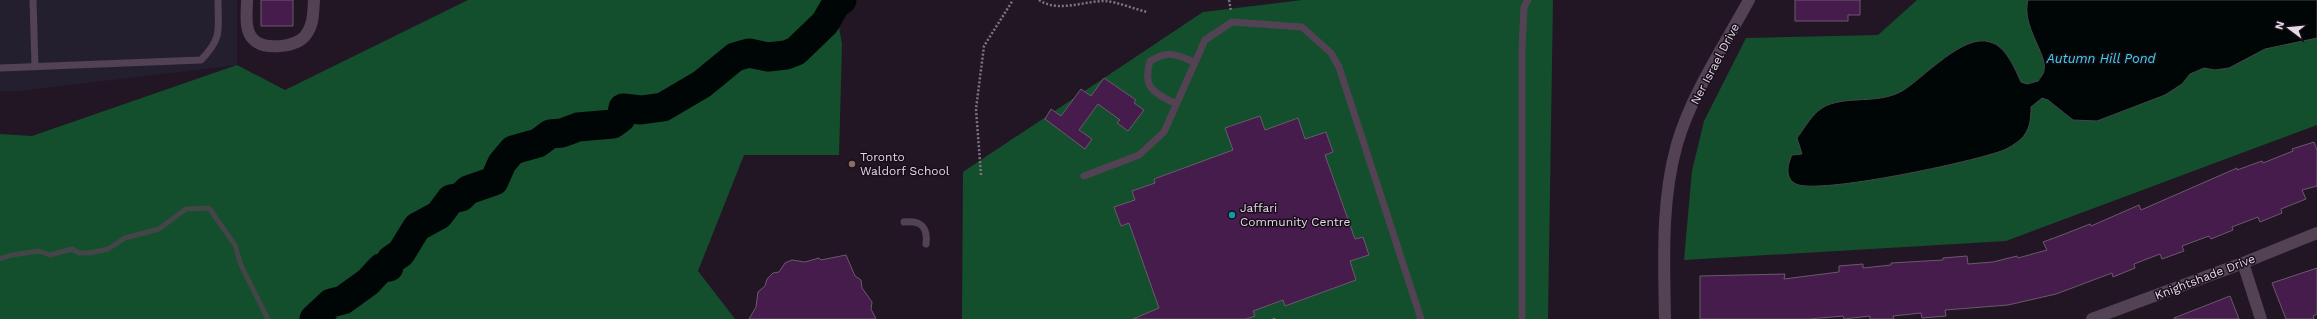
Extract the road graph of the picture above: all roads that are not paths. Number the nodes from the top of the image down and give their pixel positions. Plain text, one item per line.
1 (33, 0) edge
2 (218, 0) edge
3 (247, 0) edge
4 (314, 0) edge
5 (1528, 0) edge
6 (1749, 0) edge
7 (1194, 62) junction
8 (35, 67) junction
9 (0, 68) edge
10 (1176, 104) junction
11 (1084, 176) dead end
12 (904, 222) dead end
13 (2317, 233) edge
14 (926, 244) dead end
15 (2243, 263) junction
16 (1421, 319) edge
17 (1522, 319) edge
18 (1665, 319) edge
19 (2092, 319) edge
20 (2260, 319) edge

1 - 8 lane
2 - 8 lane
3 - 4 street
5 - 17 lane
6 - 18 street, Ner Israel Drive
7 - 10 lane
7 - 10 lane
7 - 16 lane
8 - 9 lane
10 - 11 lane
12 - 14 lane
13 - 15 street, Knightshade Drive
15 - 19 street, Knightshade Drive
15 - 20 street

